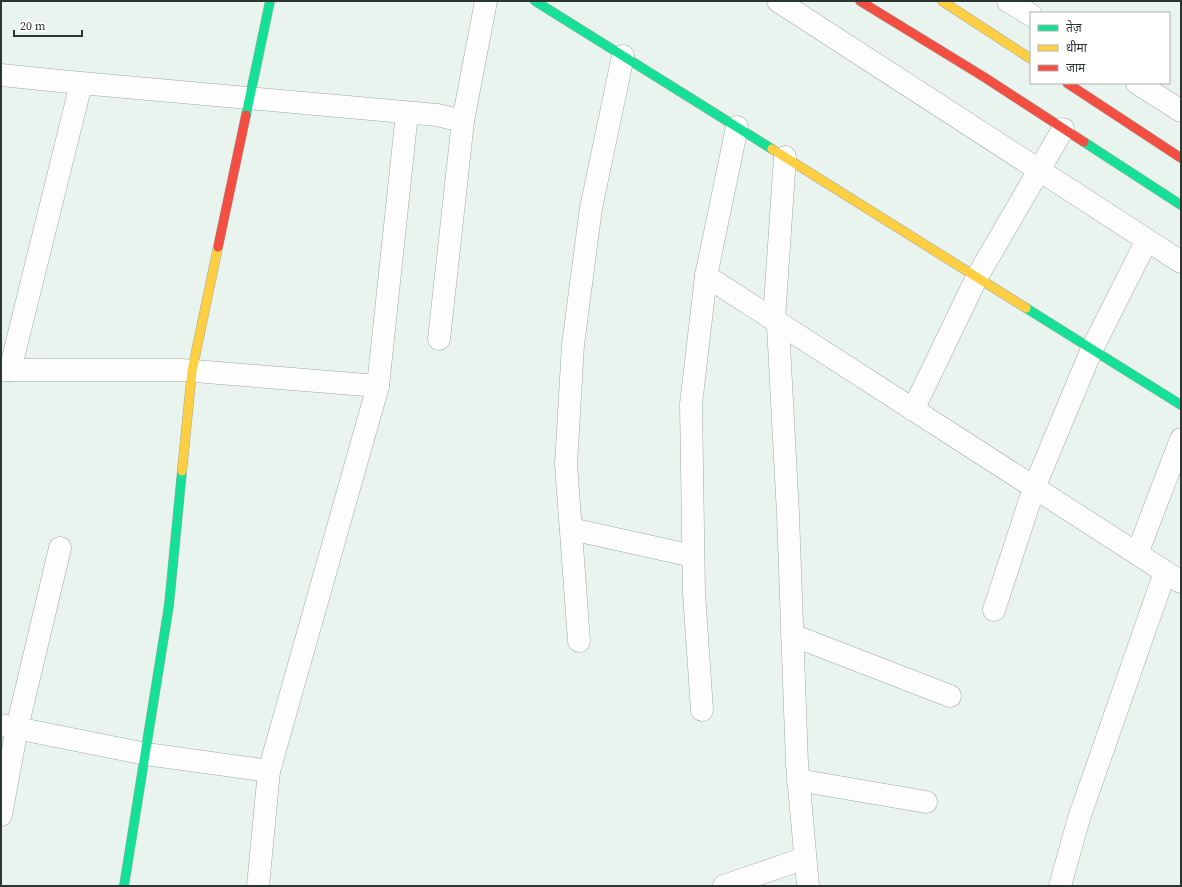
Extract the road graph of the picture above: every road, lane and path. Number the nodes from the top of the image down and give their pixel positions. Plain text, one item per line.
1 (270, 1) edge
2 (486, 1) edge
3 (536, 1) edge
4 (778, 1) edge
5 (860, 1) edge
6 (942, 1) edge
7 (1008, 1) edge
8 (1030, 14) edge
9 (623, 56) junction
10 (1030, 58) edge
11 (1, 75) edge
12 (81, 84) junction
13 (1069, 84) edge
14 (1139, 84) edge
15 (249, 99) junction
16 (1181, 111) edge
17 (407, 112) junction
18 (464, 121) junction
19 (737, 127) junction
20 (1063, 129) junction
21 (785, 157) junction
22 (1181, 158) edge
23 (1038, 170) junction
24 (1181, 205) edge
25 (1147, 240) junction
26 (1181, 262) edge
27 (706, 276) junction
28 (976, 277) junction
29 (774, 319) junction
30 (439, 339) dead end
31 (1092, 349) junction
32 (6, 370) edge
33 (192, 371) junction
34 (378, 386) junction
35 (1181, 405) edge
36 (913, 410) junction
37 (1181, 438) edge
38 (1034, 488) junction
39 (571, 529) junction
40 (60, 548) dead end
41 (1137, 554) junction
42 (693, 556) junction
43 (1173, 577) edge
44 (994, 610) dead end
45 (792, 635) junction
46 (579, 641) dead end
47 (950, 696) dead end
48 (702, 710) dead end
49 (9, 727) edge
50 (146, 754) junction
51 (269, 771) junction
52 (798, 780) junction
53 (926, 802) dead end
54 (1, 815) edge
55 (805, 858) junction
56 (124, 886) edge
57 (258, 886) edge
58 (724, 886) edge
59 (808, 886) edge
60 (1060, 886) edge

1 - 15 street
2 - 18 street
3 - 9 street
4 - 23 street
5 - 20 street
6 - 10 street
7 - 8 street
9 - 19 street
9 - 39 street
11 - 12 street
12 - 15 street
12 - 32 street
13 - 22 street
14 - 16 street
15 - 17 street
15 - 33 street
17 - 18 street
17 - 34 street
18 - 30 street
19 - 21 street
19 - 27 street
20 - 23 street
20 - 24 street
21 - 28 street
21 - 29 street
23 - 25 street
23 - 28 street
25 - 26 street
25 - 31 street
27 - 29 street
27 - 42 street
28 - 31 street
28 - 36 street
29 - 36 street
29 - 45 street
31 - 35 street
31 - 38 street
32 - 33 street
33 - 34 street
33 - 50 street
34 - 51 street
36 - 38 street
37 - 41 street
38 - 41 street
38 - 44 street
39 - 42 street
39 - 46 street
40 - 49 street
41 - 43 street
42 - 48 street
43 - 60 street
45 - 47 street
45 - 52 street
49 - 50 street
49 - 54 street
50 - 51 street
50 - 56 street
51 - 57 street
52 - 53 street
52 - 55 street
55 - 58 street
55 - 59 street

